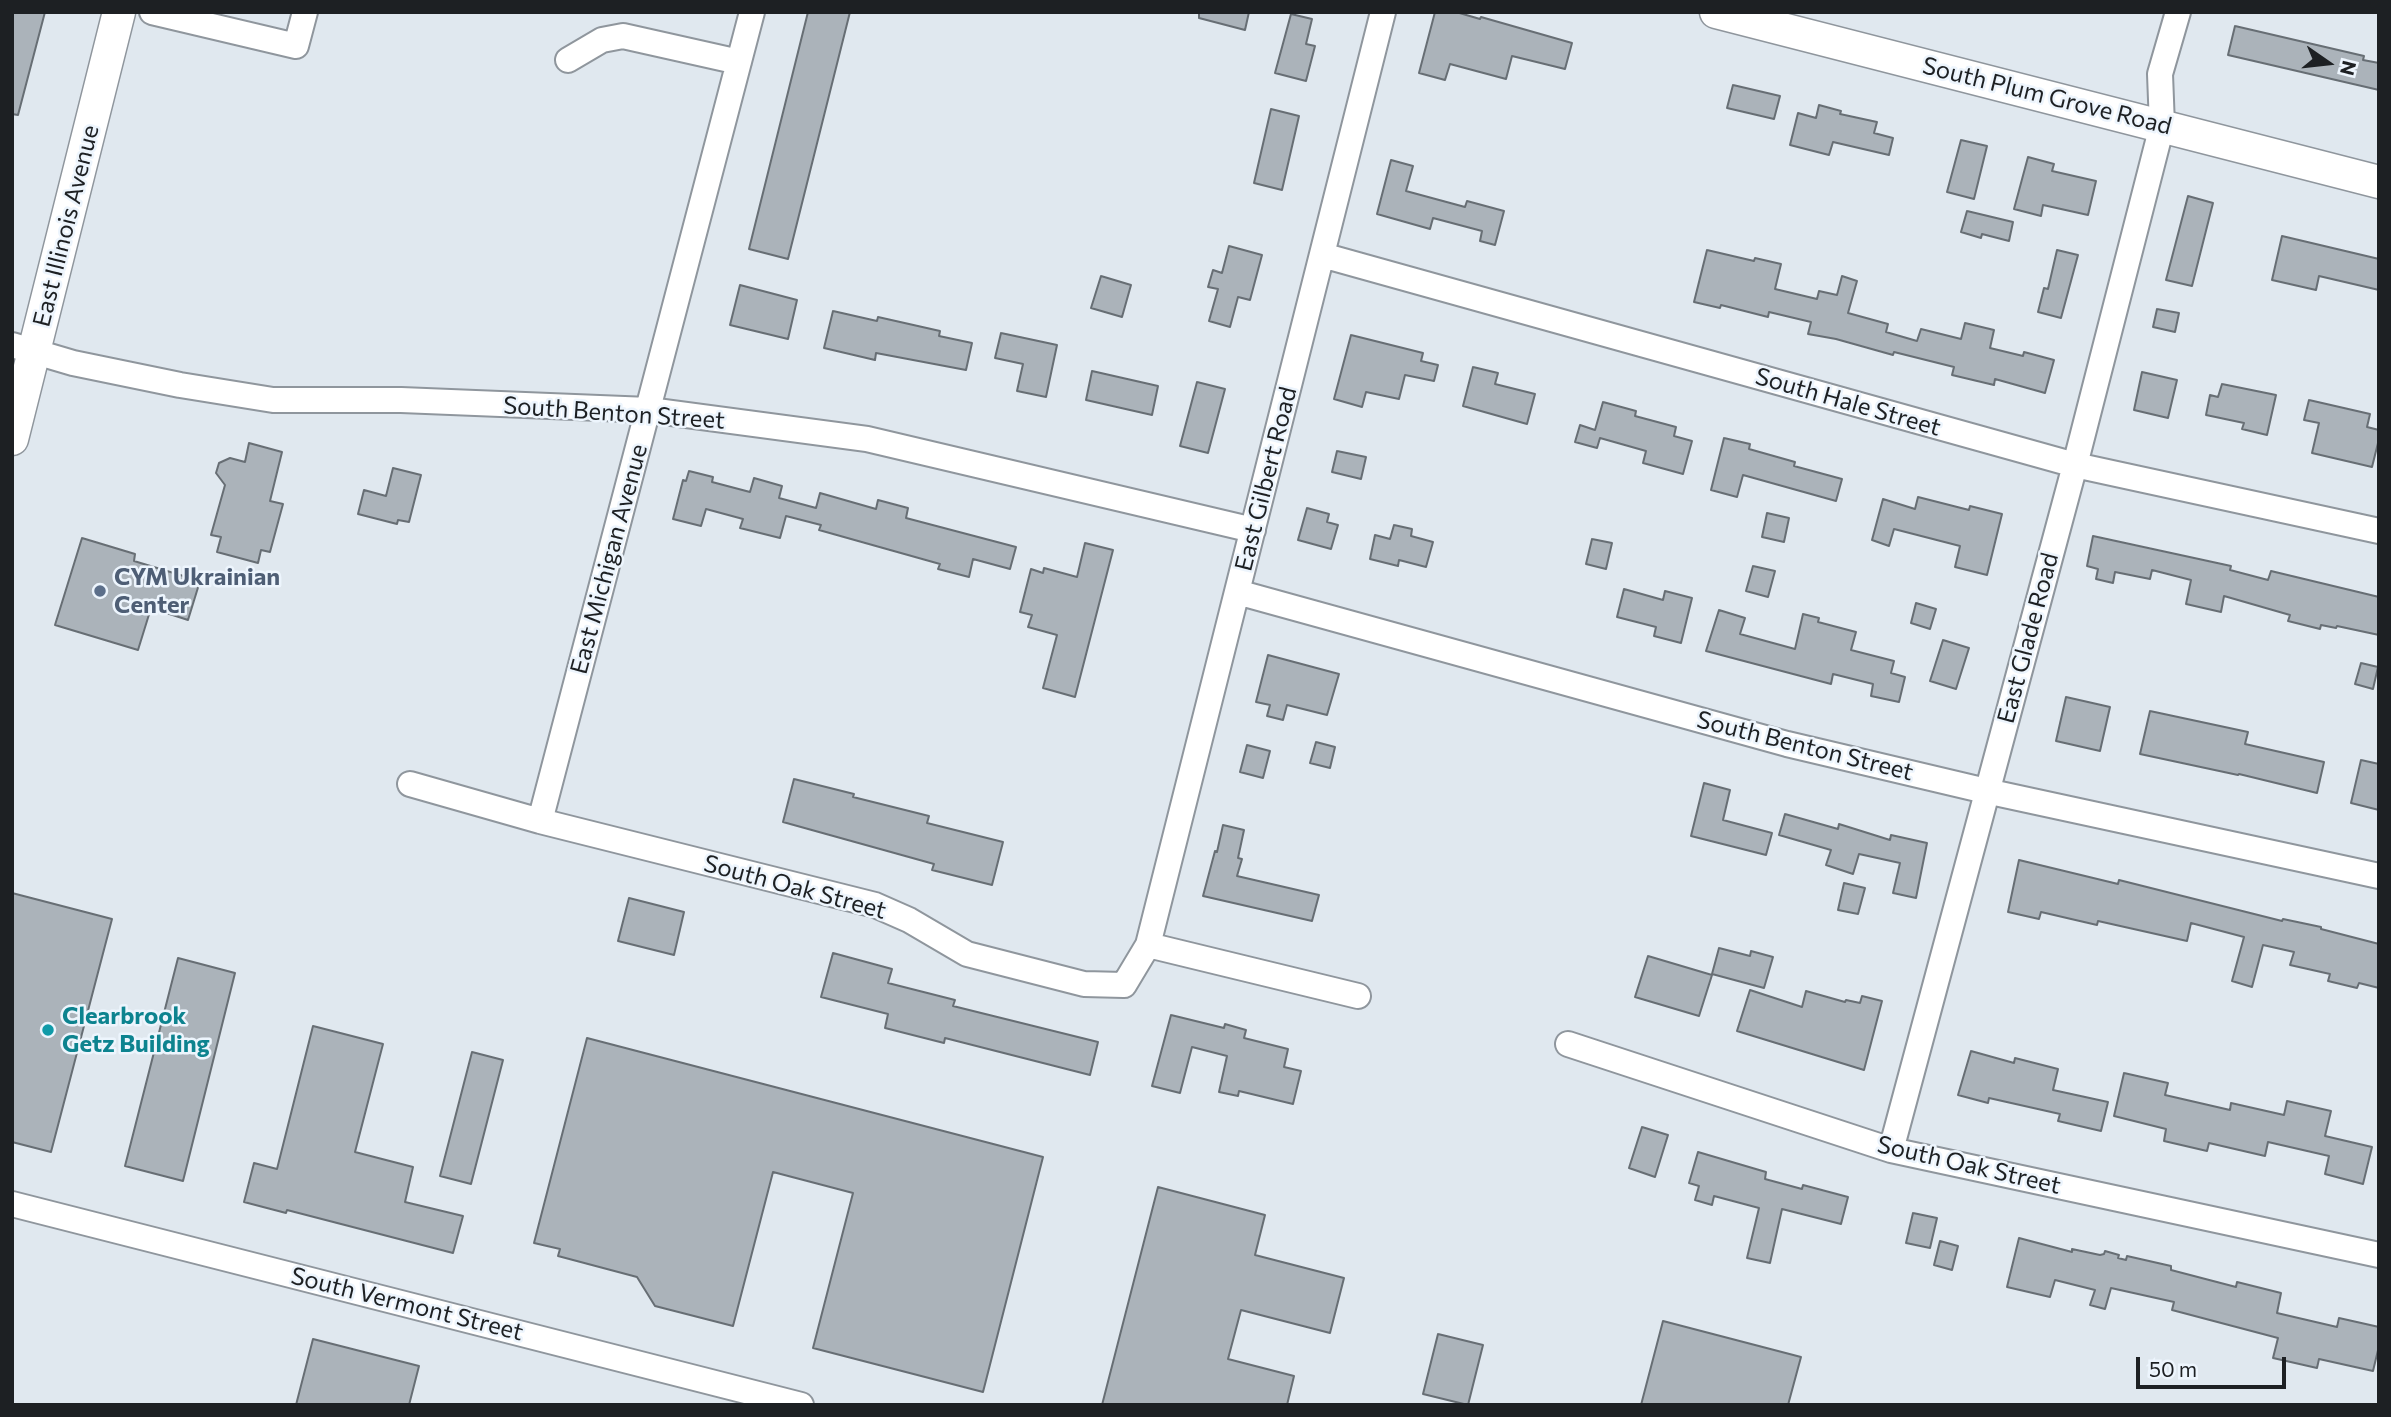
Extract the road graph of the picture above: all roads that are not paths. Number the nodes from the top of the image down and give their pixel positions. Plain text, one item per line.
1 (118, 12) edge
2 (152, 12) edge
3 (305, 12) edge
4 (752, 12) edge
5 (1383, 12) edge
6 (1716, 12) edge
7 (2178, 12) edge
8 (568, 60) dead end
9 (739, 62) junction
10 (2162, 126) junction
11 (2379, 182) edge
12 (1322, 255) junction
13 (24, 348) edge
14 (649, 410) junction
15 (12, 439) edge
16 (2075, 465) junction
17 (1253, 530) junction
18 (2379, 531) edge
19 (1237, 592) junction
20 (410, 784) dead end
21 (1986, 791) junction
22 (540, 821) junction
23 (2379, 876) edge
24 (1148, 946) junction
25 (1358, 996) dead end
26 (1568, 1044) dead end
27 (1891, 1150) junction
28 (12, 1204) edge
29 (2379, 1255) edge
30 (801, 1405) edge

1 - 13 main road, East Illinois Avenue
2 - 3 street
4 - 9 street, East Michigan Avenue
5 - 12 street, East Gilbert Road
6 - 10 main road, South Plum Grove Road
7 - 10 street, East Glade Road
8 - 9 street
9 - 14 street, East Michigan Avenue
10 - 11 main road, South Plum Grove Road
10 - 16 street, East Glade Road
12 - 16 street, South Hale Street
12 - 17 street, East Gilbert Road
13 - 14 street, South Benton Street
13 - 15 main road, East Illinois Avenue
14 - 17 street, South Benton Street
14 - 22 street, East Michigan Avenue
16 - 18 street, South Hale Street
16 - 21 street, East Glade Road
17 - 19 street, East Gilbert Road
19 - 21 street, South Benton Street
19 - 24 street, East Gilbert Road
20 - 22 street, South Oak Street
21 - 23 street, South Benton Street
21 - 27 street, East Glade Road
22 - 24 street, South Oak Street
24 - 25 street
26 - 27 street, South Oak Street
27 - 29 street, South Oak Street
28 - 30 street, South Vermont Street

